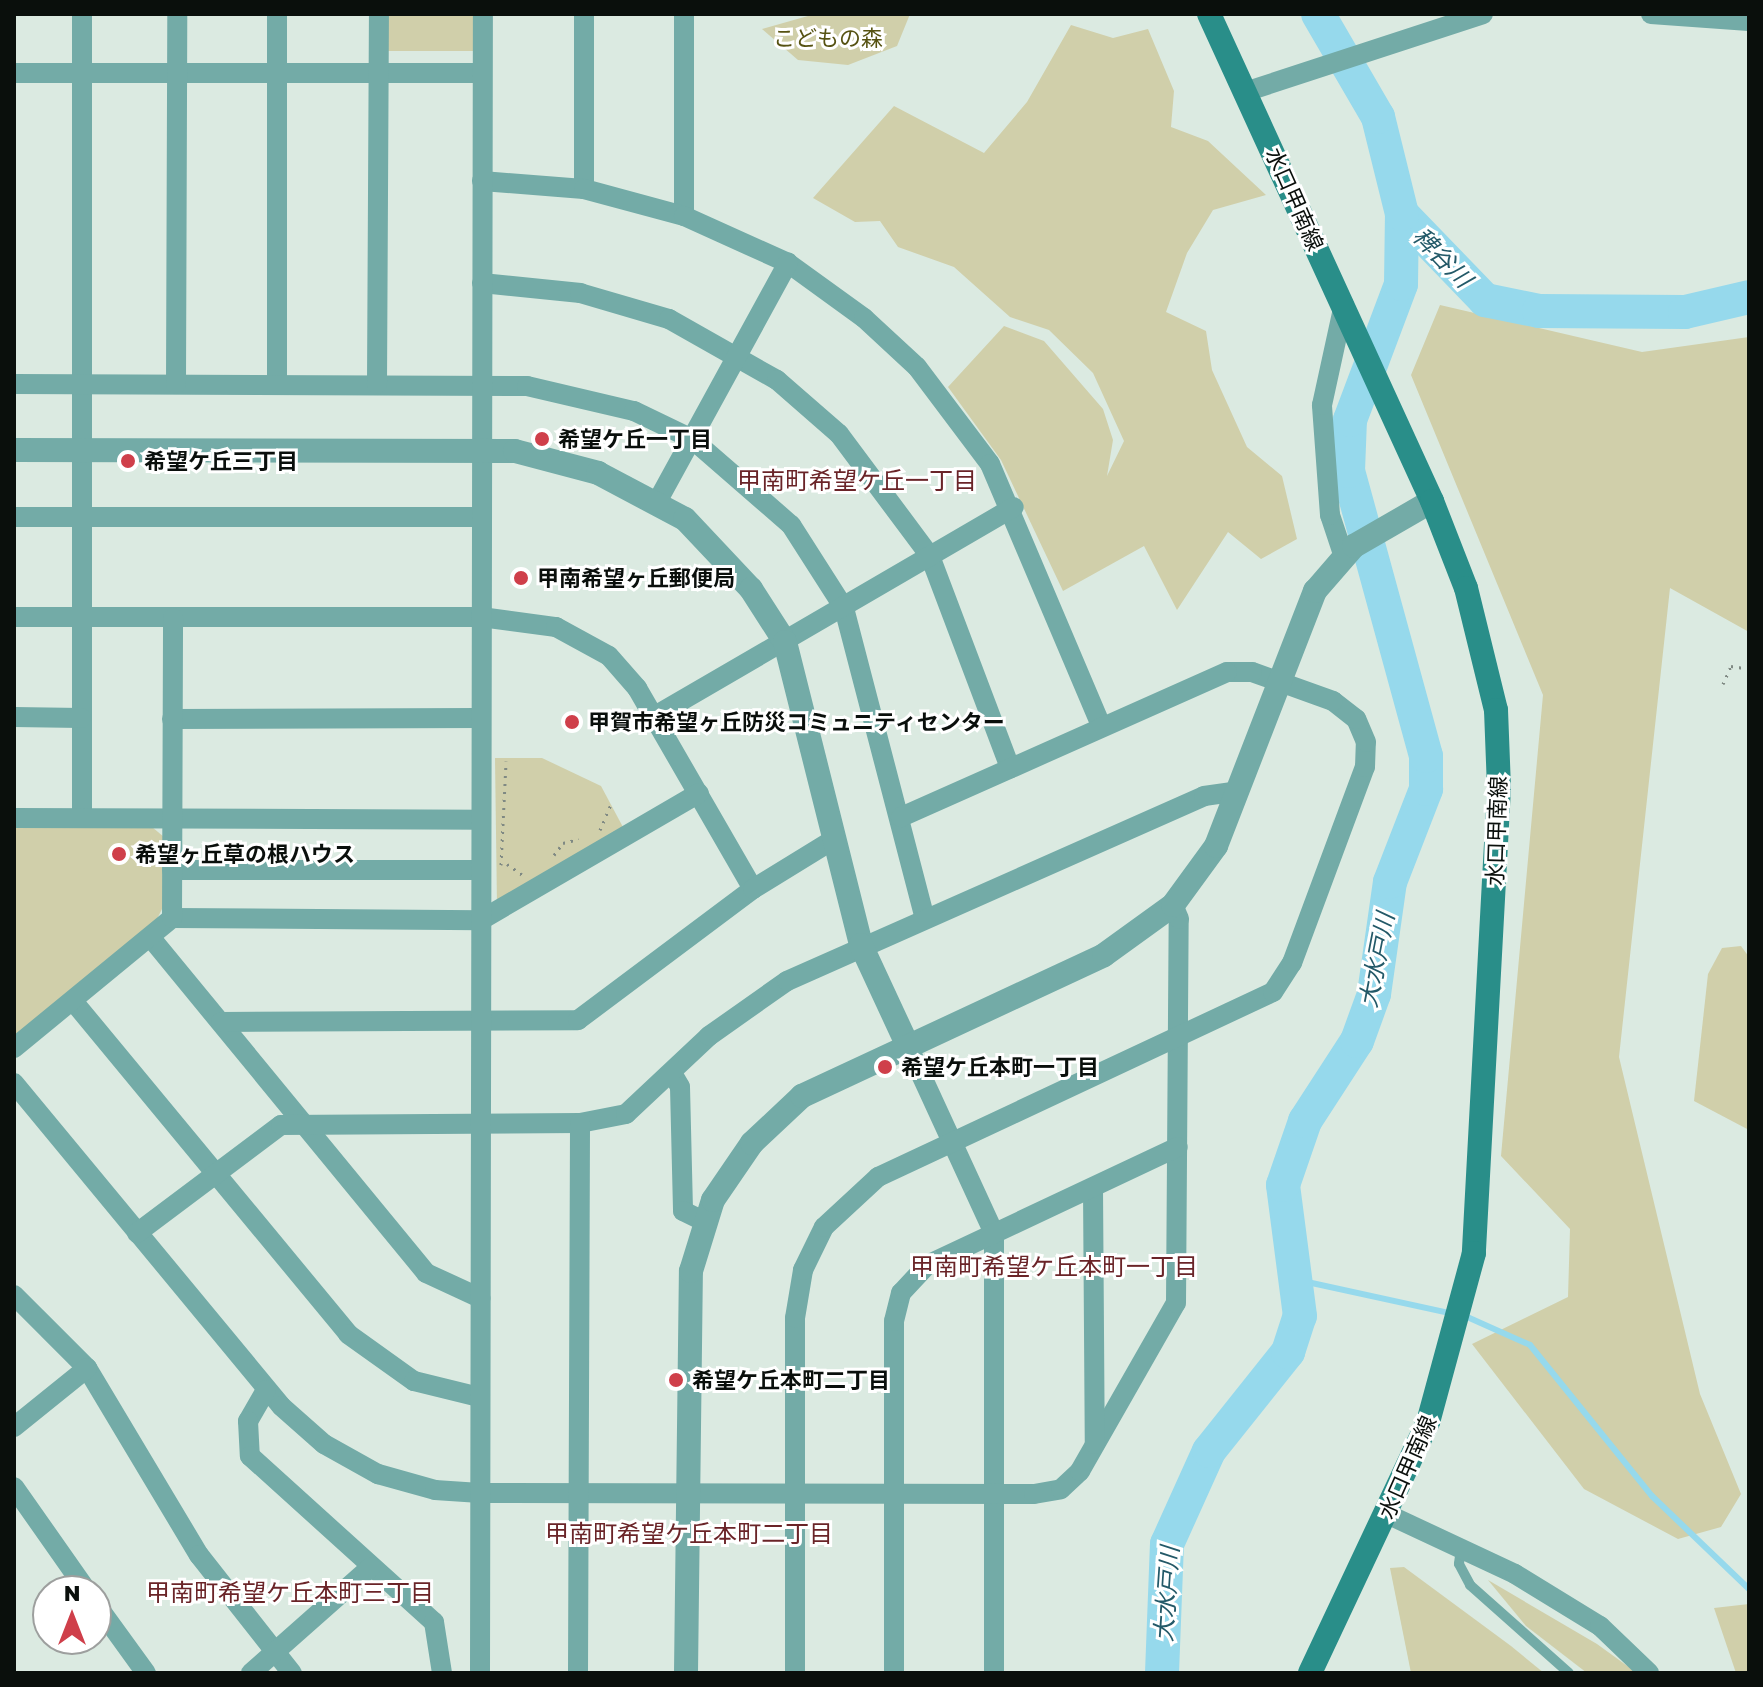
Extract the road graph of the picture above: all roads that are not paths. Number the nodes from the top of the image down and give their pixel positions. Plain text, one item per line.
1 (82, 14) edge
2 (177, 14) edge
3 (277, 14) edge
4 (379, 14) edge
5 (483, 14) edge
6 (584, 14) edge
7 (684, 14) edge
8 (1209, 14) edge
9 (1483, 14) edge
10 (1651, 14) edge
11 (1749, 21) edge
12 (14, 73) edge
13 (482, 73) junction
14 (81, 74) junction
15 (177, 74) junction
16 (276, 74) junction
17 (378, 74) junction
18 (1248, 91) junction
19 (482, 181) junction
20 (584, 189) junction
21 (684, 216) junction
22 (788, 263) junction
23 (482, 283) junction
24 (1344, 304) junction
25 (737, 354) junction
26 (14, 384) edge
27 (80, 384) junction
28 (176, 384) junction
29 (277, 384) junction
30 (377, 384) junction
31 (482, 384) junction
32 (692, 439) junction
33 (14, 450) edge
34 (81, 450) junction
35 (482, 451) junction
36 (1432, 501) junction
37 (657, 502) junction
38 (1014, 507) junction
39 (14, 517) edge
40 (81, 517) junction
41 (481, 517) junction
42 (1348, 550) junction
43 (930, 556) junction
44 (844, 608) junction
45 (14, 617) edge
46 (80, 617) junction
47 (481, 617) junction
48 (173, 618) junction
49 (785, 642) junction
50 (1280, 682) junction
51 (655, 716) junction
52 (14, 717) edge
53 (81, 718) junction
54 (480, 718) junction
55 (172, 719) junction
56 (1101, 726) junction
57 (1010, 768) junction
58 (1238, 791) junction
59 (699, 793) junction
60 (901, 817) junction
61 (14, 818) edge
62 (82, 818) junction
63 (172, 818) junction
64 (481, 820) junction
65 (836, 838) junction
66 (172, 870) junction
67 (481, 870) junction
68 (753, 889) junction
69 (1173, 905) junction
70 (172, 918) junction
71 (925, 918) junction
72 (481, 920) junction
73 (151, 938) junction
74 (861, 945) junction
75 (73, 1001) junction
76 (221, 1022) junction
77 (481, 1022) junction
78 (1178, 1038) junction
79 (907, 1044) junction
80 (14, 1048) edge
81 (672, 1073) junction
82 (14, 1083) edge
83 (480, 1122) junction
84 (304, 1123) junction
85 (580, 1123) junction
86 (953, 1142) junction
87 (1178, 1147) junction
88 (214, 1171) junction
89 (1093, 1188) junction
90 (706, 1222) junction
91 (137, 1233) junction
92 (994, 1233) junction
93 (14, 1295) edge
94 (480, 1298) junction
95 (87, 1368) junction
96 (266, 1390) junction
97 (479, 1397) junction
98 (14, 1427) edge
99 (1095, 1445) junction
100 (14, 1487) edge
101 (480, 1493) junction
102 (579, 1493) junction
103 (796, 1493) junction
104 (895, 1493) junction
105 (994, 1493) junction
106 (687, 1494) junction
107 (1387, 1514) junction
108 (1461, 1549) junction
109 (371, 1567) junction
110 (76, 1575) edge
111 (112, 1626) edge
112 (277, 1651) junction
113 (146, 1673) edge
114 (251, 1673) edge
115 (292, 1673) edge
116 (442, 1673) edge
117 (480, 1673) edge
118 (578, 1673) edge
119 (686, 1673) edge
120 (795, 1673) edge
121 (894, 1673) edge
122 (994, 1673) edge
123 (1310, 1673) edge
124 (1569, 1673) edge
125 (1649, 1673) edge

1 - 14 street
2 - 15 street
3 - 16 street
4 - 17 street
5 - 13 street
6 - 20 street
7 - 21 street
8 - 18 main road, 水口甲南線
9 - 18 street
10 - 11 street
12 - 14 street
13 - 17 street
13 - 19 street
14 - 15 street
14 - 27 street
15 - 16 street
15 - 28 street
16 - 17 street
16 - 29 street
17 - 30 street
18 - 24 main road, 水口甲南線
19 - 20 street
19 - 23 street
20 - 21 street
21 - 22 street
22 - 25 street
22 - 38 street
23 - 25 street
23 - 31 street
24 - 36 main road, 水口甲南線
24 - 42 street
25 - 32 street
25 - 43 street
26 - 27 street
27 - 28 street
27 - 34 street
28 - 29 street
29 - 30 street
30 - 31 street
31 - 32 street
31 - 35 street
32 - 37 street
32 - 44 street
33 - 34 street
34 - 35 street
34 - 40 street
35 - 37 street
35 - 41 street
36 - 42 street
36 - 107 main road, 水口甲南線
37 - 49 street
38 - 43 street
38 - 56 street
39 - 40 street
40 - 41 street
40 - 46 street
41 - 47 street
42 - 50 street
43 - 44 street
43 - 57 street
44 - 49 street
44 - 60 street
45 - 46 street
46 - 48 street
46 - 53 street
47 - 48 street
47 - 51 street
47 - 54 street
48 - 55 street
49 - 51 street
49 - 65 street
50 - 56 street
50 - 58 street
50 - 78 street
51 - 59 street
52 - 53 street
53 - 62 street
54 - 55 street
54 - 64 street
55 - 63 street
56 - 57 street
57 - 60 street
58 - 69 street
58 - 71 street
59 - 68 street
59 - 72 street
60 - 71 street
61 - 62 street
62 - 63 street
63 - 64 street
63 - 66 street
64 - 67 street
65 - 68 street
65 - 74 street
66 - 67 street
66 - 70 street
67 - 72 street
68 - 77 street
69 - 78 street
69 - 79 street
70 - 72 street
70 - 73 street
71 - 74 street
72 - 77 street
73 - 75 street
73 - 76 street
74 - 79 street
74 - 81 street
75 - 80 street
75 - 88 street
76 - 77 street
76 - 84 street
77 - 83 street
78 - 86 street
78 - 87 street
79 - 86 street
79 - 90 street
81 - 85 street
81 - 90 street
82 - 91 street
83 - 84 street
83 - 85 street
83 - 94 street
84 - 88 street
84 - 94 street
85 - 102 street
86 - 92 street
86 - 103 street
87 - 89 street
87 - 99 street
88 - 91 street
88 - 97 street
89 - 92 street
89 - 99 street
90 - 106 street
91 - 96 street
92 - 104 street
92 - 105 street
93 - 95 street
94 - 97 street
95 - 98 street
95 - 112 street
96 - 101 street
96 - 109 street
97 - 101 street
99 - 105 street
100 - 110 street
101 - 102 street
101 - 117 street
102 - 106 street
102 - 118 street
103 - 104 street
103 - 106 street
103 - 120 street
104 - 105 street
104 - 121 street
105 - 122 street
106 - 119 street
107 - 108 street
107 - 123 main road, 水口甲南線
108 - 124 lane
108 - 125 street
109 - 112 street
109 - 116 street
111 - 113 street
112 - 114 street
112 - 115 street

